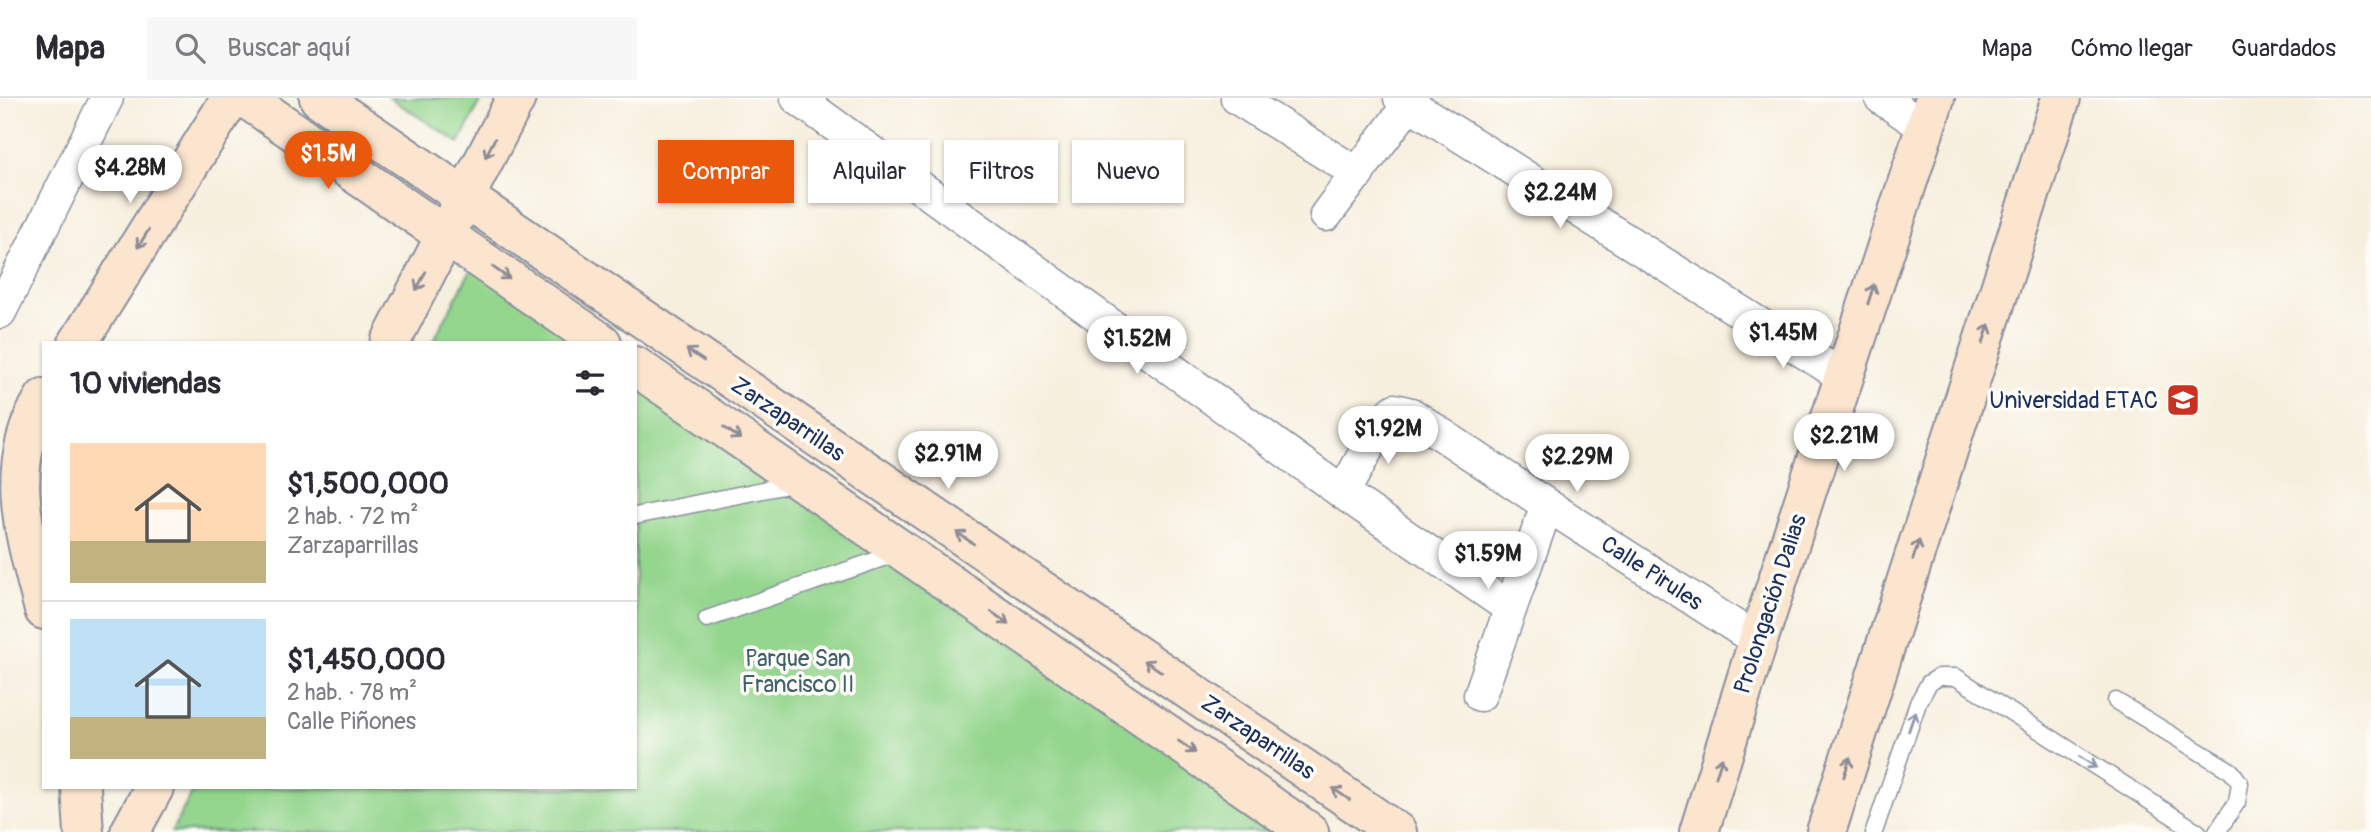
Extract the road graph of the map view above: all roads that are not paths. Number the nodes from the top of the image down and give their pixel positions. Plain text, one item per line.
1 (107, 98) edge
2 (231, 98) edge
3 (245, 98) edge
4 (319, 98) edge
5 (516, 98) edge
6 (797, 98) edge
7 (1237, 98) edge
8 (1881, 98) edge
9 (2061, 98) edge
10 (1405, 101) edge
11 (1930, 113) edge
12 (1358, 174) junction
13 (464, 198) junction
14 (1326, 215) dead end
15 (445, 235) junction
16 (0, 312) edge
17 (588, 339) edge
18 (79, 341) edge
19 (391, 341) edge
20 (637, 367) edge
21 (1844, 377) junction
22 (42, 401) edge
23 (802, 482) junction
24 (1343, 494) junction
25 (1547, 505) junction
26 (637, 516) edge
27 (903, 551) junction
28 (42, 602) edge
29 (1510, 608) junction
30 (707, 619) dead end
31 (1758, 641) junction
32 (1480, 695) dead end
33 (2116, 701) dead end
34 (81, 789) edge
35 (153, 789) edge
36 (83, 832) edge
37 (130, 832) edge
38 (1309, 832) edge
39 (1398, 832) edge
40 (1699, 832) edge
41 (1826, 832) edge
42 (1874, 832) edge
43 (2199, 832) edge
44 (2217, 832) edge

1 - 16 street
2 -> 18 street
3 - 15 street
4 - 13 street, Zarzaparrillas
5 -> 13 street
6 - 24 street
7 - 12 street
8 - 11 street
41 -> 9 street
10 - 12 street
10 - 21 street
21 -> 11 street, Prolongación Dalias
12 - 14 street
13 - 15 street
39 -> 13 street, Zarzaparrillas
15 -> 17 street
15 -> 19 street
20 -> 23 street, Zarzaparrillas
21 - 31 street, Prolongación Dalias
22 - 28 street
23 - 26 lane
23 - 27 street, Zarzaparrillas
24 - 25 street, Calle Pirules
24 - 29 street
25 - 29 street
25 - 31 street, Calle Pirules
27 - 30 lane
27 -> 38 street, Zarzaparrillas
29 - 32 street
40 -> 31 street, Prolongación Dalias
33 - 44 lane
34 - 36 street
35 - 37 street
42 -> 43 lane

